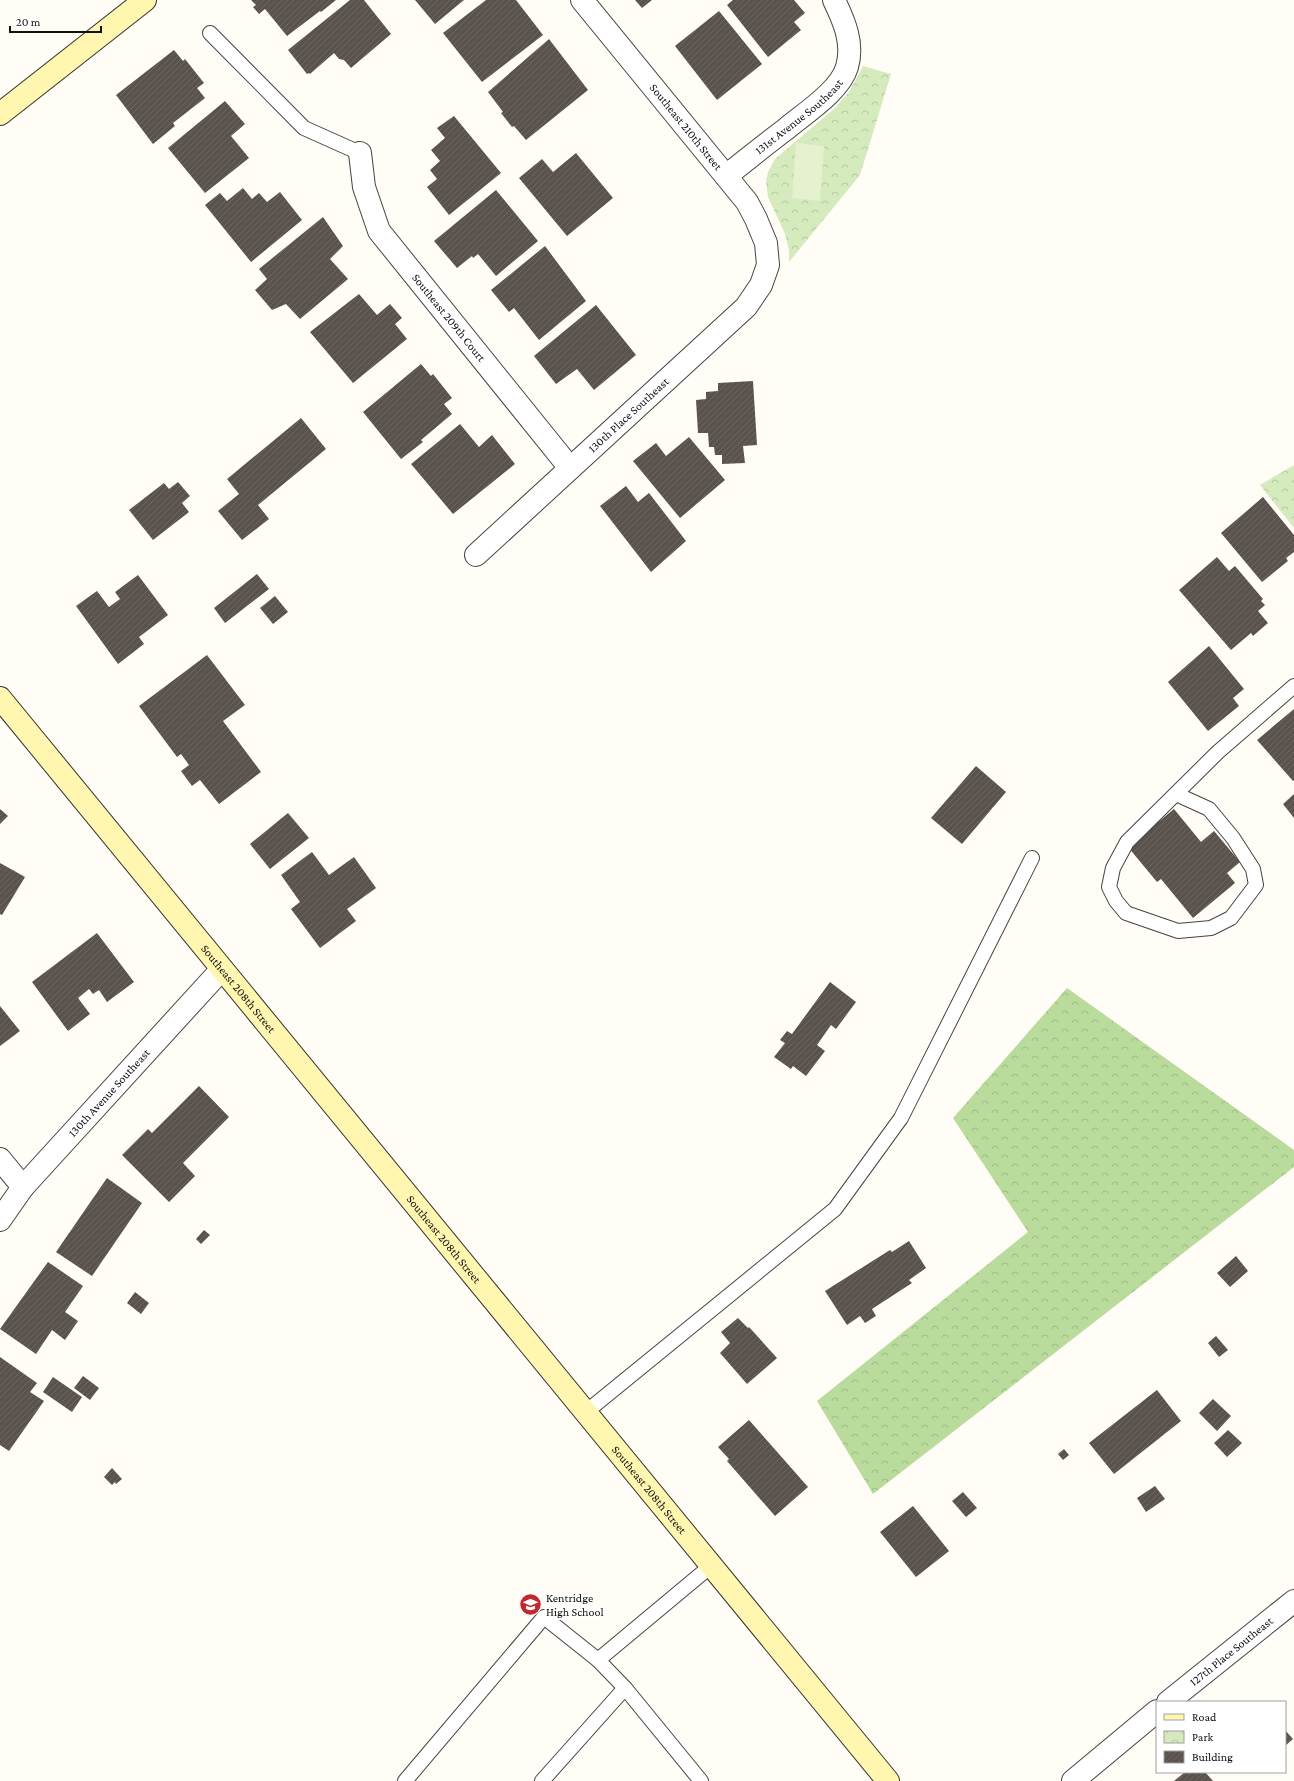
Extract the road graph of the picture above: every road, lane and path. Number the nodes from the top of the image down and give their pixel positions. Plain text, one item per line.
1 (144, 0) edge
2 (582, 0) edge
3 (834, 0) edge
4 (210, 33) dead end
5 (0, 114) edge
6 (360, 153) joint
7 (726, 176) junction
8 (768, 266) joint
9 (570, 468) junction
10 (476, 555) dead end
11 (1294, 686) edge
12 (0, 698) edge
13 (1176, 794) junction
14 (1032, 858) dead end
15 (222, 969) junction
16 (0, 1159) edge
17 (22, 1187) junction
18 (0, 1220) edge
19 (586, 1412) junction
20 (712, 1566) junction
21 (1294, 1602) edge
22 (598, 1660) junction
23 (625, 1688) junction
24 (1169, 1701) edge
25 (1156, 1712) edge
26 (405, 1781) edge
27 (542, 1781) edge
28 (701, 1781) edge
29 (888, 1781) edge
30 (1073, 1781) edge

1 - 5 main road
2 - 7 street, Southeast 210th Street
3 - 7 street, 131st Avenue Southeast
4 - 6 lane
6 - 9 street, Southeast 209th Court
7 - 8 street, Southeast 210th Street
8 - 9 street, 130th Place Southeast
9 - 10 street, 130th Place Southeast
11 - 13 lane
12 - 15 main road, Southeast 208th Street
13 - 13 lane
14 - 19 lane
15 - 17 street, 130th Avenue Southeast
15 - 19 main road, Southeast 208th Street
16 - 17 street
17 - 18 street, 130th Avenue Southeast
19 - 20 main road, Southeast 208th Street
20 - 22 lane
20 - 29 main road, Southeast 208th Street
21 - 24 street, 127th Place Southeast
22 - 23 lane
22 - 26 lane
23 - 27 lane
23 - 28 lane
25 - 30 street

